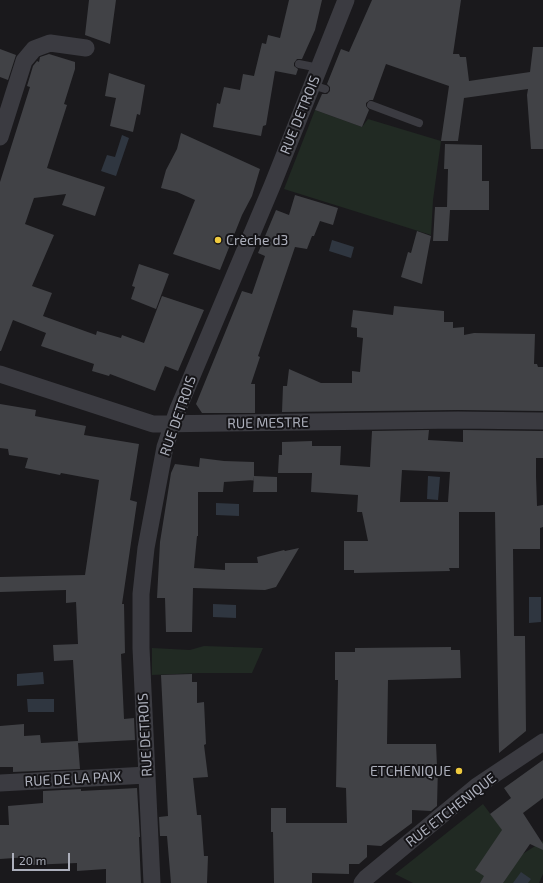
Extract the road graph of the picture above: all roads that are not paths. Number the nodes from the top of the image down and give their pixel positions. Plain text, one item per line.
1 (346, 0) edge
2 (86, 48) dead end
3 (299, 64) dead end
4 (318, 68) junction
5 (371, 106) dead end
6 (419, 122) dead end
7 (0, 137) edge
8 (0, 374) edge
9 (543, 421) edge
10 (172, 424) junction
11 (543, 742) edge
12 (147, 775) junction
13 (0, 783) edge
14 (152, 883) edge
15 (362, 883) edge

1 - 4 street, RUE DETROIS
2 - 7 street
3 - 4 lane
4 - 10 street, RUE DETROIS
5 - 6 lane
8 - 10 street, RUE MESTRE
9 - 10 street, RUE MESTRE
10 - 12 street, RUE DETROIS
11 - 15 street, RUE ETCHENIQUE
12 - 13 street, RUE DE LA PAIX
12 - 14 street, RUE DETROIS

